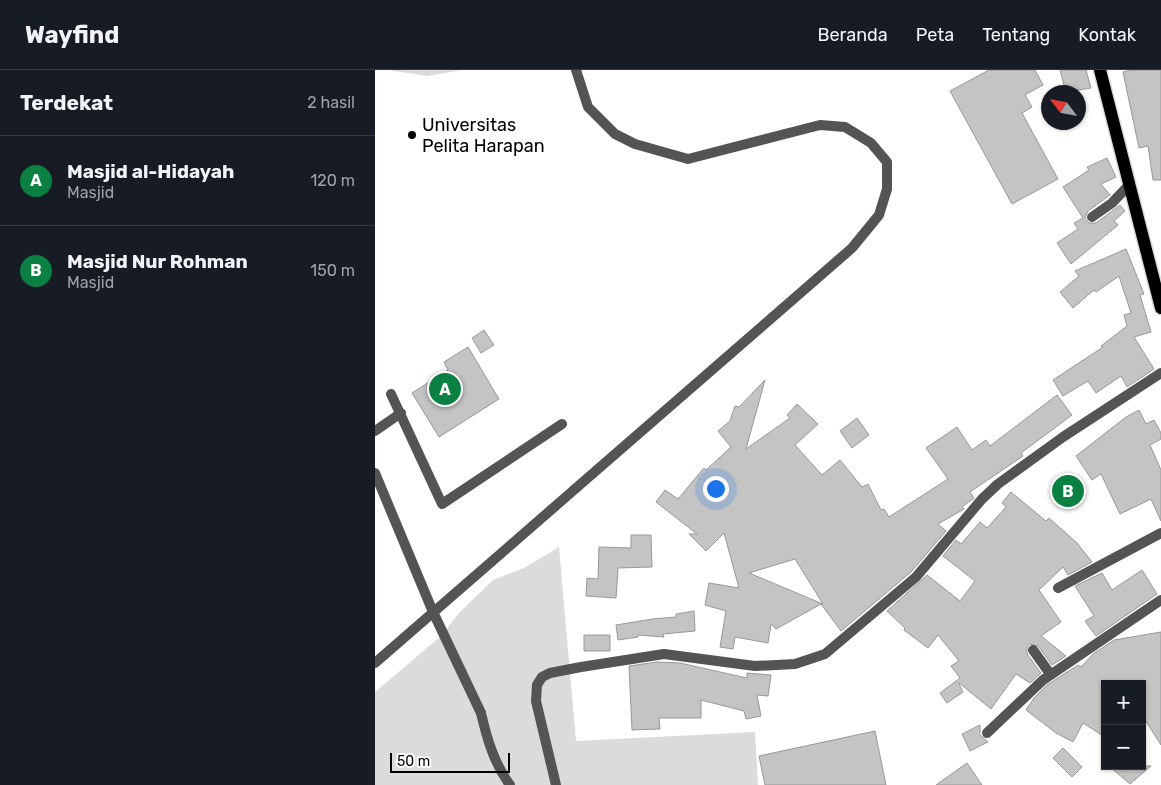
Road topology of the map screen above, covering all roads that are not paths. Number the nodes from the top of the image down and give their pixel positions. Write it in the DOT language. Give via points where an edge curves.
graph roads {
  1 [pos="576,70"];
  2 [pos="1100,70"];
  3 [pos="1129,185"];
  4 [pos="1092,217"];
  5 [pos="1159,294"];
  6 [pos="1161,308"];
  7 [pos="1161,373"];
  8 [pos="391,394"];
  9 [pos="401,413"];
  10 [pos="562,424"];
  11 [pos="375,432"];
  12 [pos="375,473"];
  13 [pos="1161,533"];
  14 [pos="1058,588"];
  15 [pos="1161,600"];
  16 [pos="433,612"];
  17 [pos="1033,650"];
  18 [pos="375,663"];
  19 [pos="1051,675"];
  20 [pos="987,733"];
  21 [pos="510,785"];
  22 [pos="556,785"];
  1 -- 16 [label="street" via="588,107 615,134 635,144 688,159 820,125 845,127 871,143 887,162 887,189 879,215 851,248"];
  2 -- 3 [label="main road"];
  3 -- 4 [label="street"];
  3 -- 5 [label="main road"];
  5 -- 6 [label="main road"];
  7 -- 22 [label="street" via="998,484 916,577 825,654 795,664 755,666 663,654 581,667 542,677 537,685 536,701"];
  8 -- 9 [label="street"];
  9 -- 10 [label="street" via="442,504"];
  9 -- 11 [label="street"];
  12 -- 16 [label="street"];
  13 -- 14 [label="street"];
  15 -- 19 [label="street"];
  16 -- 18 [label="street"];
  16 -- 21 [label="street" via="481,713 498,769"];
  17 -- 19 [label="street"];
  19 -- 20 [label="street"];
}
